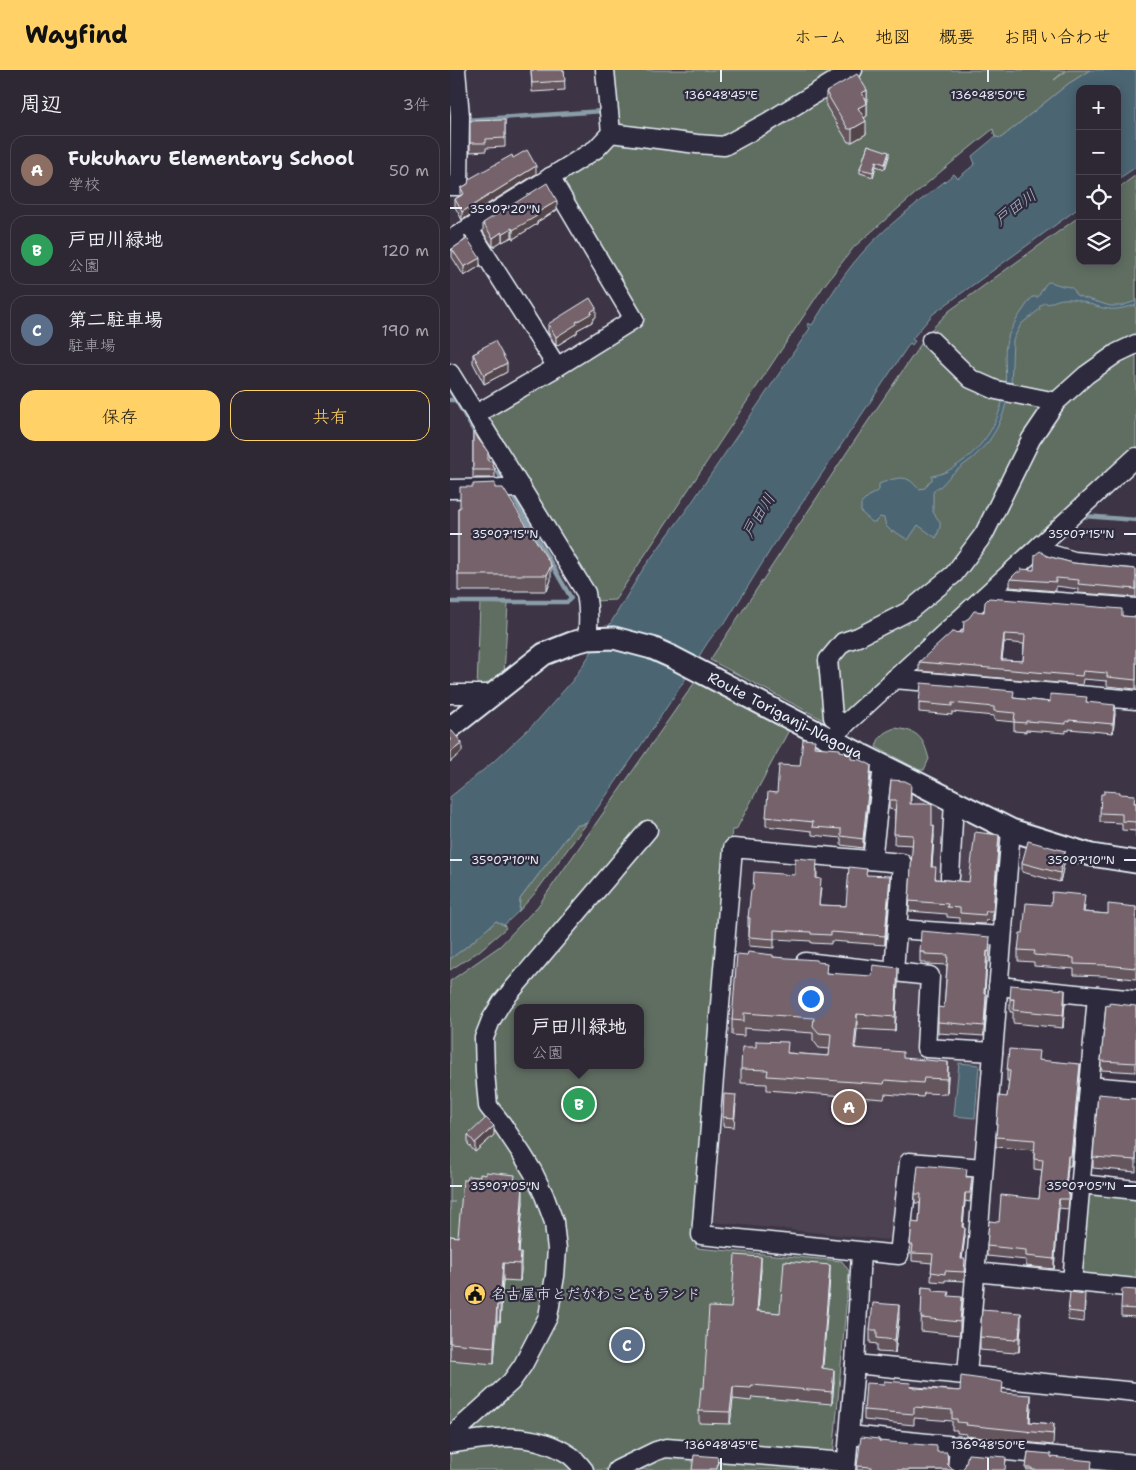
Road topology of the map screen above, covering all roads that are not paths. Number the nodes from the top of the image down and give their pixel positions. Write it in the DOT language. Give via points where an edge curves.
graph roads {
  1 [pos="456,70"];
  2 [pos="605,70"];
  3 [pos="853,70"];
  4 [pos="611,133"];
  5 [pos="550,177"];
  6 [pos="450,186"];
  7 [pos="469,229"];
  8 [pos="450,240"];
  9 [pos="931,340"];
  10 [pos="1136,344"];
  11 [pos="557,367"];
  12 [pos="450,373"];
  13 [pos="1056,402"];
  14 [pos="476,414"];
  15 [pos="1136,458"];
  16 [pos="522,488"];
  17 [pos="450,489"];
  18 [pos="1040,545"];
  19 [pos="1136,567"];
  20 [pos="985,596"];
  21 [pos="1136,608"];
  22 [pos="587,639"];
  23 [pos="894,680"];
  24 [pos="450,694"];
  25 [pos="492,694"];
  26 [pos="1136,700"];
  27 [pos="845,724"];
  28 [pos="450,728"];
  29 [pos="830,739"];
  30 [pos="883,766"];
  31 [pos="954,802"];
  32 [pos="648,830"];
  33 [pos="1011,830"];
  34 [pos="872,860"];
  35 [pos="1136,862"];
  36 [pos="950,876"];
  37 [pos="897,929"];
  38 [pos="1002,936"];
  39 [pos="724,954"];
  40 [pos="743,956"];
  41 [pos="791,960"];
  42 [pos="894,971"];
  43 [pos="998,986"];
  44 [pos="1097,996"];
  45 [pos="1136,1000"];
  46 [pos="993,1052"];
  47 [pos="1089,1086"];
  48 [pos="1136,1090"];
  49 [pos="983,1168"];
  50 [pos="1081,1184"];
  51 [pos="1136,1190"];
  52 [pos="861,1252"];
  53 [pos="975,1272"];
  54 [pos="1072,1282"];
  55 [pos="1136,1288"];
  56 [pos="855,1364"];
  57 [pos="966,1375"];
  58 [pos="1136,1392"];
  59 [pos="849,1435"];
  60 [pos="450,1437"];
  61 [pos="450,1444"];
  62 [pos="959,1446"];
  63 [pos="1136,1464"];
  64 [pos="846,1466"];
  65 [pos="584,1470"];
  66 [pos="617,1470"];
  67 [pos="957,1470"];
  1 -- 6 [label="street" via="460,116 459,186"];
  2 -- 4 [label="street"];
  3 -- 4 [label="street" via="724,146"];
  4 -- 5 [label="street" via="596,149"];
  5 -- 7 [label="street"];
  5 -- 11 [label="street" via="634,318"];
  7 -- 8 [label="street"];
  7 -- 11 [label="street"];
  9 -- 13 [label="street" via="971,379 1007,393"];
  10 -- 13 [label="street" via="1117,352"];
  11 -- 14 [label="street"];
  12 -- 14 [label="street"];
  13 -- 27 [label="street" via="1030,439 984,534 954,574 909,612 843,642 828,660 833,717"];
  14 -- 16 [label="street"];
  15 -- 18 [label="street"];
  16 -- 17 [label="street"];
  16 -- 22 [label="street" via="586,593 589,609"];
  18 -- 19 [label="street" via="1050,554 1074,561"];
  18 -- 20 [label="street"];
  20 -- 21 [label="street"];
  20 -- 23 [label="street"];
  22 -- 25 [label="main road, Route Toriganji-Nagoya" via="544,654"];
  22 -- 29 [label="main road, Route Toriganji-Nagoya" via="614,638 672,656"];
  23 -- 26 [label="street"];
  23 -- 27 [label="street"];
  24 -- 25 [label="street"];
  25 -- 28 [label="main road, Route Toriganji-Nagoya"];
  27 -- 29 [label="street"];
  29 -- 30 [label="main road, Route Toriganji-Nagoya"];
  30 -- 31 [label="main road, Route Toriganji-Nagoya"];
  30 -- 34 [label="street"];
  31 -- 33 [label="main road, Route Toriganji-Nagoya"];
  31 -- 36 [label="street"];
  32 -- 60 [label="street" via="502,1002 490,1020 484,1038 488,1106 522,1154 544,1195 554,1222 557,1248 555,1276 548,1317 523,1365 511,1382"];
  33 -- 35 [label="main road, Route Toriganji-Nagoya" via="1091,855"];
  33 -- 38 [label="street"];
  34 -- 37 [label="street" via="902,863"];
  34 -- 39 [label="street" via="733,848"];
  37 -- 38 [label="street"];
  37 -- 42 [label="street"];
  38 -- 43 [label="street"];
  39 -- 40 [label="street"];
  39 -- 52 [label="street" via="701,1235"];
  41 -- 42 [label="street"];
  42 -- 46 [label="street" via="930,976 926,1048"];
  43 -- 44 [label="street"];
  43 -- 46 [label="street"];
  44 -- 45 [label="street"];
  44 -- 47 [label="street"];
  46 -- 49 [label="street"];
  47 -- 48 [label="street"];
  47 -- 50 [label="street"];
  49 -- 52 [label="street" via="909,1162 899,1255"];
  49 -- 53 [label="street"];
  50 -- 51 [label="street"];
  50 -- 54 [label="street"];
  52 -- 56 [label="street"];
  53 -- 54 [label="street"];
  53 -- 57 [label="street"];
  54 -- 55 [label="street"];
  56 -- 57 [label="street"];
  56 -- 59 [label="street"];
  57 -- 58 [label="street"];
  59 -- 62 [label="street"];
  59 -- 64 [label="street"];
  61 -- 65 [label="street" via="494,1438 536,1440 572,1457"];
  62 -- 63 [label="street"];
  62 -- 67 [label="street"];
  64 -- 66 [label="street" via="666,1448"];
}
